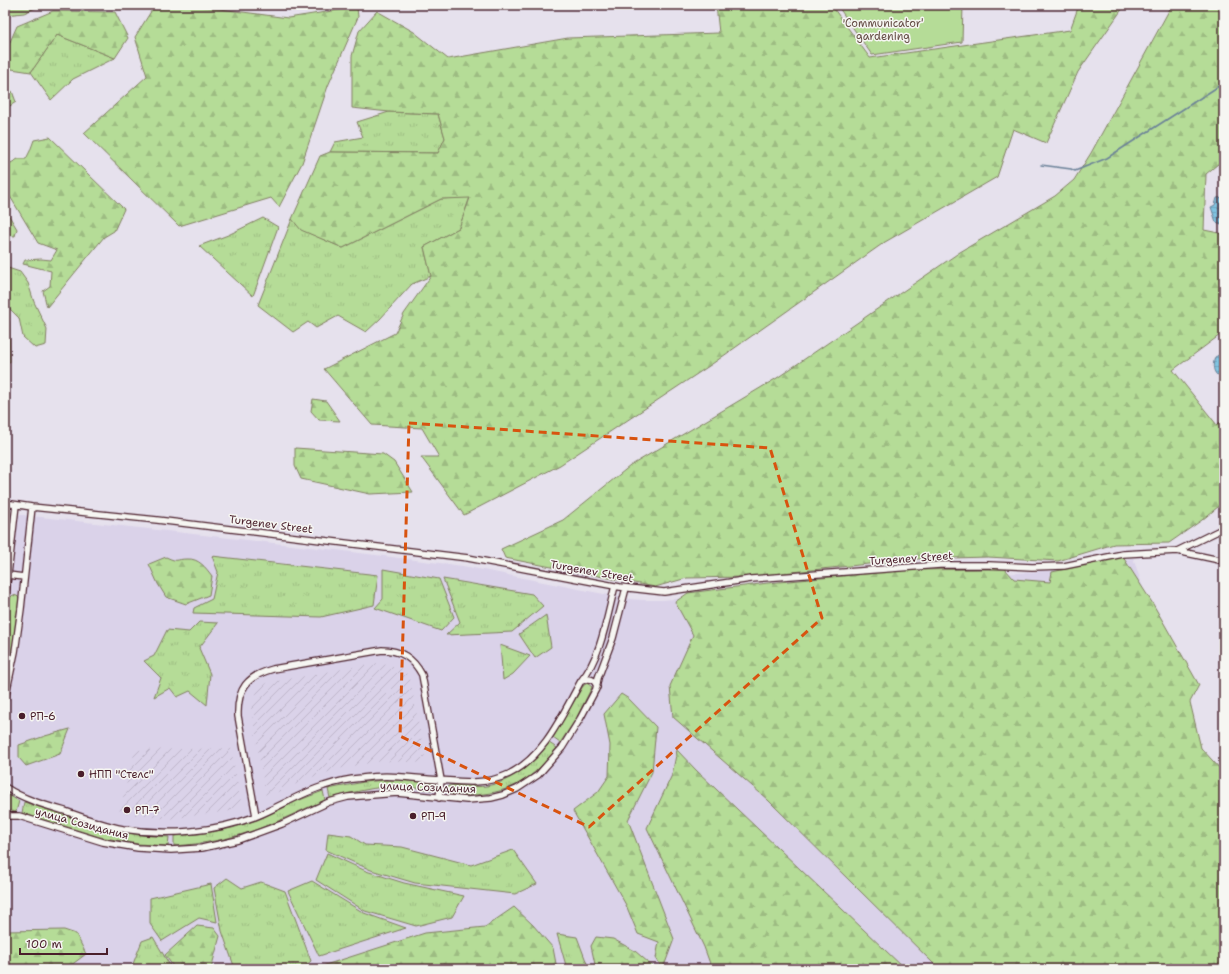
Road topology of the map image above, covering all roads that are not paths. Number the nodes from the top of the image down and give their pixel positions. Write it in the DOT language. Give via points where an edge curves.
graph roads {
  1 [pos="5,503"];
  2 [pos="16,505"];
  3 [pos="32,507"];
  4 [pos="1224,528"];
  5 [pos="1177,551"];
  6 [pos="1224,561"];
  7 [pos="8,575"];
  8 [pos="24,577"];
  9 [pos="615,586"];
  10 [pos="626,588"];
  11 [pos="5,600"];
  12 [pos="581,681"];
  13 [pos="597,687"];
  14 [pos="5,699"];
  15 [pos="441,780"];
  16 [pos="5,787"];
  17 [pos="439,798"];
  18 [pos="5,816"];
  19 [pos="256,816"];
  1 -- 2 [label="street, Turgenev Street"];
  2 -- 3 [label="street, Turgenev Street"];
  2 -- 7 [label="street"];
  3 -- 8 [label="street"];
  3 -- 9 [label="street, Turgenev Street" via="468,558"];
  4 -- 5 [label="street"];
  5 -- 6 [label="street"];
  5 -- 10 [label="street, Turgenev Street" via="1123,554 1064,566 940,565 751,579 664,592"];
  7 -- 8 [label="street"];
  7 -- 11 [label="street"];
  8 -- 14 [label="street" via="15,652"];
  9 -- 10 [label="street, Turgenev Street"];
  9 -- 12 [label="street, улица Созидания" via="594,660 588,674"];
  10 -- 13 [label="street, улица Созидания"];
  12 -- 13 [label="street" via="591,679"];
  12 -- 15 [label="street, улица Созидания" via="548,738 526,763 508,774 486,782"];
  13 -- 17 [label="street, улица Созидания" via="562,748 528,783 491,798"];
  15 -- 17 [label="street"];
  15 -- 19 [label="street, улица Созидания" via="364,777 343,781 324,786"];
  15 -- 19 [label="street" via="424,682 419,668 410,658 398,652 382,650 272,669 251,678 243,688 238,704"];
  16 -- 19 [label="street, улица Созидания" via="42,804 104,824 140,831 200,831"];
  17 -- 18 [label="street, улица Созидания" via="397,793 348,797 329,802 282,824 238,840 202,848 171,850 103,842 19,816"];
}
